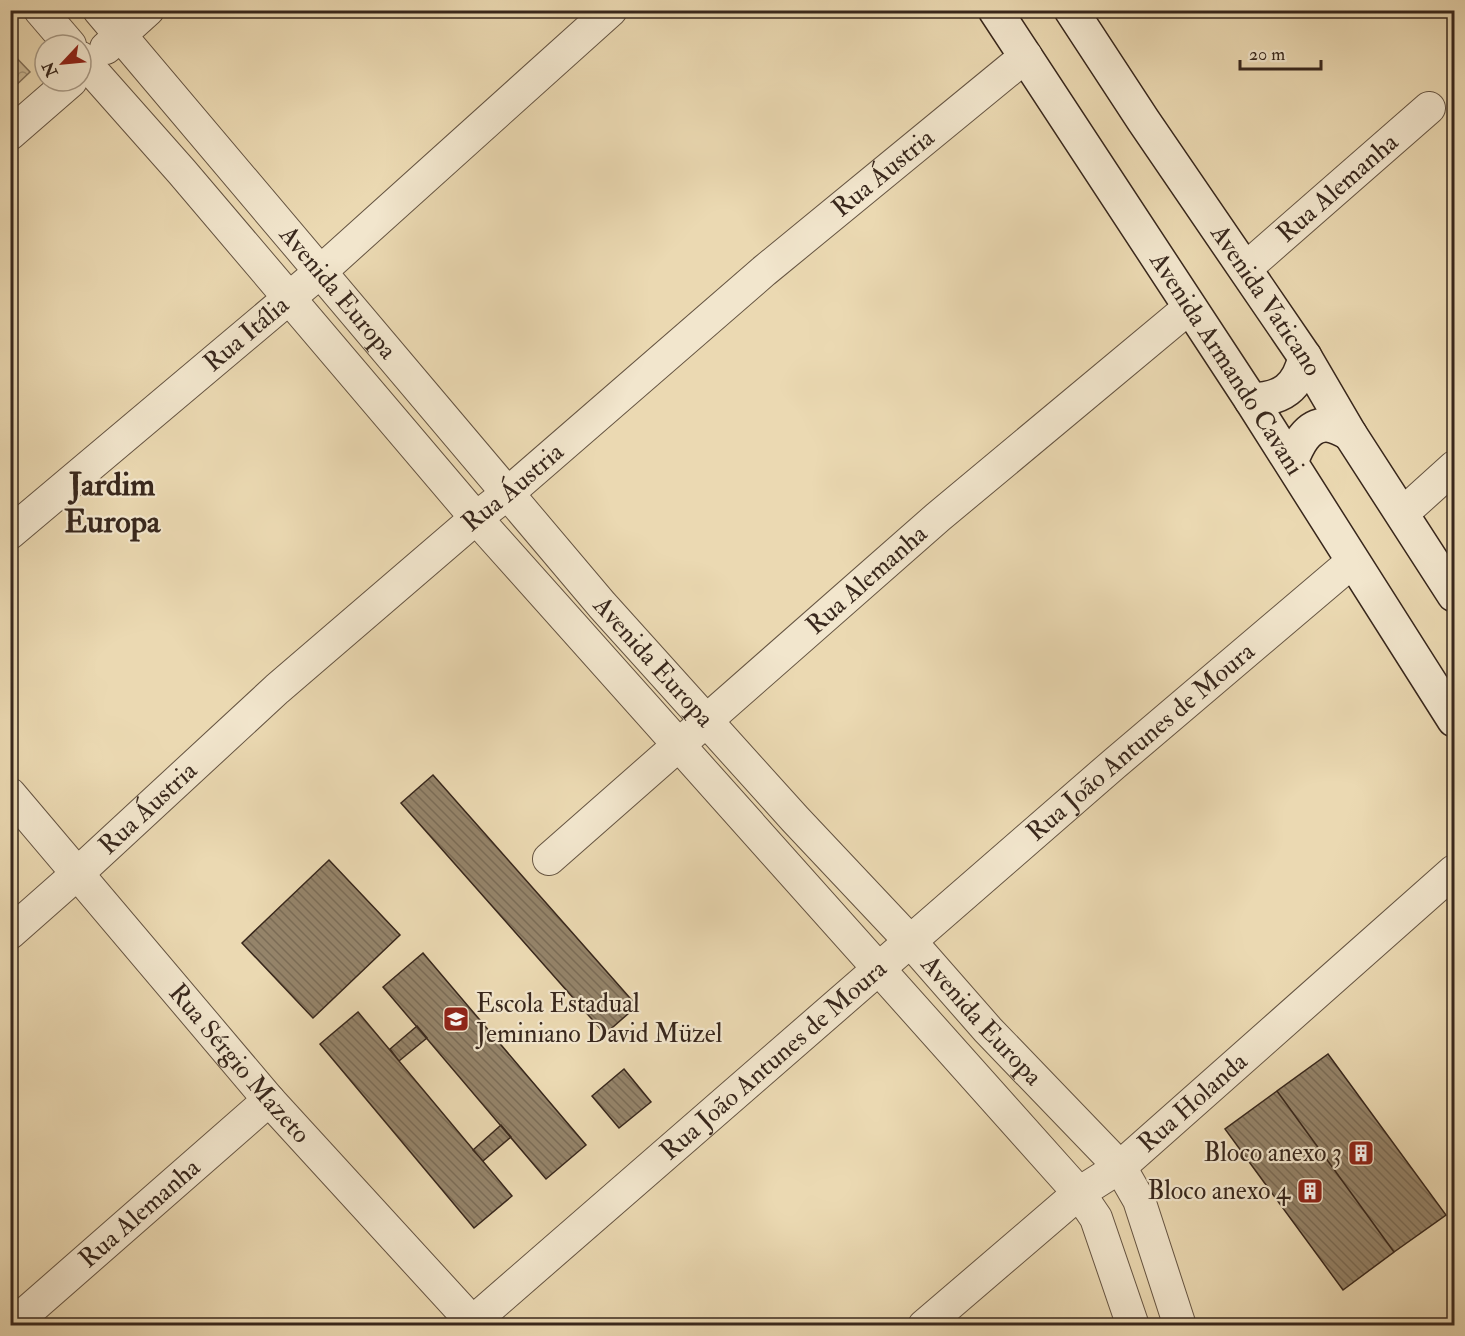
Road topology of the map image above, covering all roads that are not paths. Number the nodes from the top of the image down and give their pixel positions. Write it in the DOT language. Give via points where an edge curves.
graph roads {
  1 [pos="40,10"];
  2 [pos="99,10"];
  3 [pos="148,10"];
  4 [pos="611,10"];
  5 [pos="995,10"];
  6 [pos="1071,10"];
  7 [pos="56,33"];
  8 [pos="120,35"];
  9 [pos="93,54"];
  10 [pos="1026,56"];
  11 [pos="93,80"];
  12 [pos="50,93"];
  13 [pos="1430,108"];
  14 [pos="10,134"];
  15 [pos="1245,269"];
  16 [pos="320,272"];
  17 [pos="288,298"];
  18 [pos="1190,307"];
  19 [pos="1305,357"];
  20 [pos="1251,400"];
  21 [pos="1350,434"];
  22 [pos="1291,462"];
  23 [pos="1455,467"];
  24 [pos="507,494"];
  25 [pos="1402,514"];
  26 [pos="476,518"];
  27 [pos="10,533"];
  28 [pos="1353,561"];
  29 [pos="1455,595"];
  30 [pos="1455,720"];
  31 [pos="706,721"];
  32 [pos="680,745"];
  33 [pos="10,794"];
  34 [pos="549,859"];
  35 [pos="1455,871"];
  36 [pos="78,873"];
  37 [pos="10,933"];
  38 [pos="910,942"];
  39 [pos="878,970"];
  40 [pos="269,1100"];
  41 [pos="1120,1167"];
  42 [pos="1079,1193"];
  43 [pos="472,1324"];
  44 [pos="10,1326"];
  45 [pos="924,1326"];
  46 [pos="1132,1326"];
  47 [pos="1180,1326"];
  1 -- 7 [label="street, Avenida Europa"];
  2 -- 8 [label="street, Avenida Europa"];
  3 -- 8 [label="street"];
  4 -- 16 [label="street, Rua Itália"];
  5 -- 10 [label="main road, Avenida Armando Cavani"];
  6 -- 15 [label="main road, Avenida Vaticano"];
  8 -- 9 [label="street"];
  8 -- 16 [label="street, Avenida Europa"];
  10 -- 18 [label="main road, Avenida Armando Cavani"];
  10 -- 24 [label="street, Rua Áustria" via="764,271"];
  11 -- 17 [label="street, Avenida Europa" via="182,172"];
  12 -- 14 [label="street"];
  13 -- 15 [label="street, Rua Alemanha"];
  15 -- 19 [label="main road, Avenida Vaticano"];
  16 -- 17 [label="street, Rua Itália"];
  16 -- 24 [label="street, Avenida Europa"];
  17 -- 26 [label="street, Avenida Europa"];
  17 -- 27 [label="street, Rua Itália"];
  18 -- 20 [label="main road, Avenida Armando Cavani"];
  18 -- 31 [label="street, Rua Alemanha" via="938,517"];
  19 -- 20 [label="main road" via="1299,376 1286,391 1264,400"];
  19 -- 21 [label="main road, Avenida Vaticano"];
  20 -- 22 [label="main road, Avenida Armando Cavani"];
  21 -- 22 [label="main road" via="1326,425 1318,427 1303,437"];
  21 -- 25 [label="main road, Avenida Vaticano"];
  22 -- 28 [label="main road, Avenida Armando Cavani"];
  23 -- 25 [label="street"];
  24 -- 26 [label="street, Rua Áustria"];
  24 -- 31 [label="street, Avenida Europa"];
  25 -- 29 [label="main road, Avenida Vaticano"];
  26 -- 32 [label="street, Avenida Europa"];
  26 -- 36 [label="street, Rua Áustria" via="277,689"];
  28 -- 30 [label="main road, Avenida Armando Cavani"];
  28 -- 38 [label="street, Rua João Antunes de Moura"];
  31 -- 32 [label="street, Rua Alemanha"];
  31 -- 38 [label="street, Avenida Europa"];
  32 -- 34 [label="street, Rua Alemanha"];
  32 -- 39 [label="street, Avenida Europa"];
  33 -- 36 [label="street, Rua Sérgio Mazeto"];
  35 -- 41 [label="street, Rua Holanda"];
  36 -- 37 [label="street, Rua Áustria"];
  36 -- 40 [label="street, Rua Sérgio Mazeto"];
  38 -- 39 [label="street, Rua João Antunes de Moura"];
  38 -- 41 [label="street, Avenida Europa" via="988,1030"];
  39 -- 42 [label="street, Avenida Europa"];
  39 -- 43 [label="street, Rua João Antunes de Moura"];
  40 -- 43 [label="street, Rua Sérgio Mazeto"];
  40 -- 44 [label="street, Rua Alemanha"];
  41 -- 42 [label="street, Rua Holanda"];
  41 -- 47 [label="street, Avenida Europa" via="1139,1200"];
  42 -- 45 [label="street, Rua Holanda"];
  42 -- 46 [label="street, Avenida Europa" via="1096,1218"];
}
